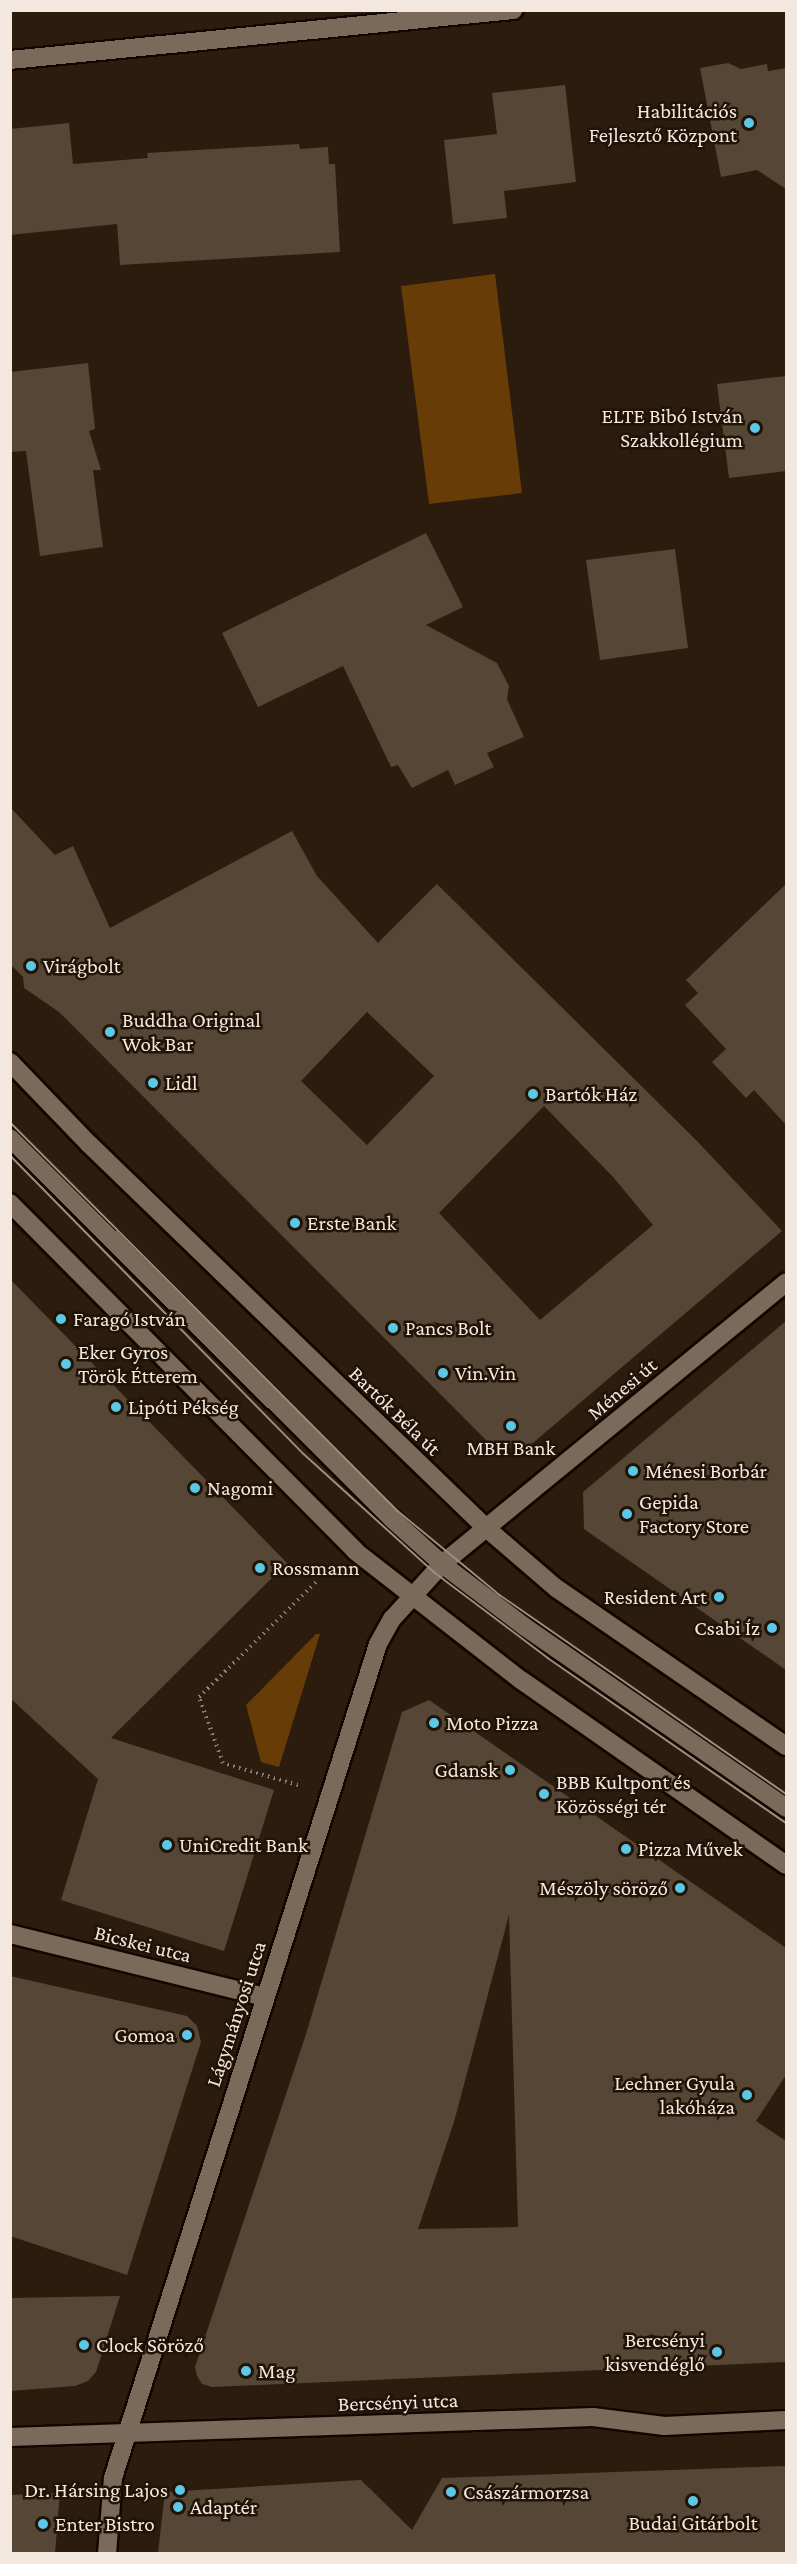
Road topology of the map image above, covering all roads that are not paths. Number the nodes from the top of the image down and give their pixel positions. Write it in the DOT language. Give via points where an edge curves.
graph roads {
  1 [pos="514,10"];
  2 [pos="10,60"];
  3 [pos="10,1062"];
  4 [pos="10,1138"];
  5 [pos="10,1203"];
  6 [pos="786,1282"];
  7 [pos="485,1527"];
  8 [pos="442,1564"];
  9 [pos="411,1597"];
  10 [pos="786,1746"];
  11 [pos="786,1808"];
  12 [pos="786,1865"];
  13 [pos="10,1934"];
  14 [pos="265,1997"];
  15 [pos="786,2420"];
  16 [pos="127,2433"];
  17 [pos="10,2436"];
  18 [pos="107,2553"];
  1 -- 2 [label="street"];
  3 -- 7 [label="street, Bartók Béla út" via="89,1144"];
  4 -- 8 [label="street"];
  5 -- 9 [label="street" via="355,1551"];
  6 -- 7 [label="street, Ménesi út"];
  7 -- 8 [label="street, Lágymányosi utca"];
  7 -- 10 [label="street, Bartók Béla út" via="556,1588"];
  8 -- 9 [label="street, Lágymányosi utca"];
  8 -- 11 [label="street" via="525,1627"];
  9 -- 12 [label="street" via="521,1680"];
  9 -- 14 [label="street, Lágymányosi utca" via="378,1644"];
  13 -- 14 [label="street, Bicskei utca"];
  14 -- 16 [label="street, Lágymányosi utca"];
  15 -- 16 [label="street, Bercsényi utca" via="664,2426 593,2417"];
  16 -- 17 [label="street, Bercsényi utca"];
  16 -- 18 [label="street, Lágymányosi utca" via="113,2478"];
}
